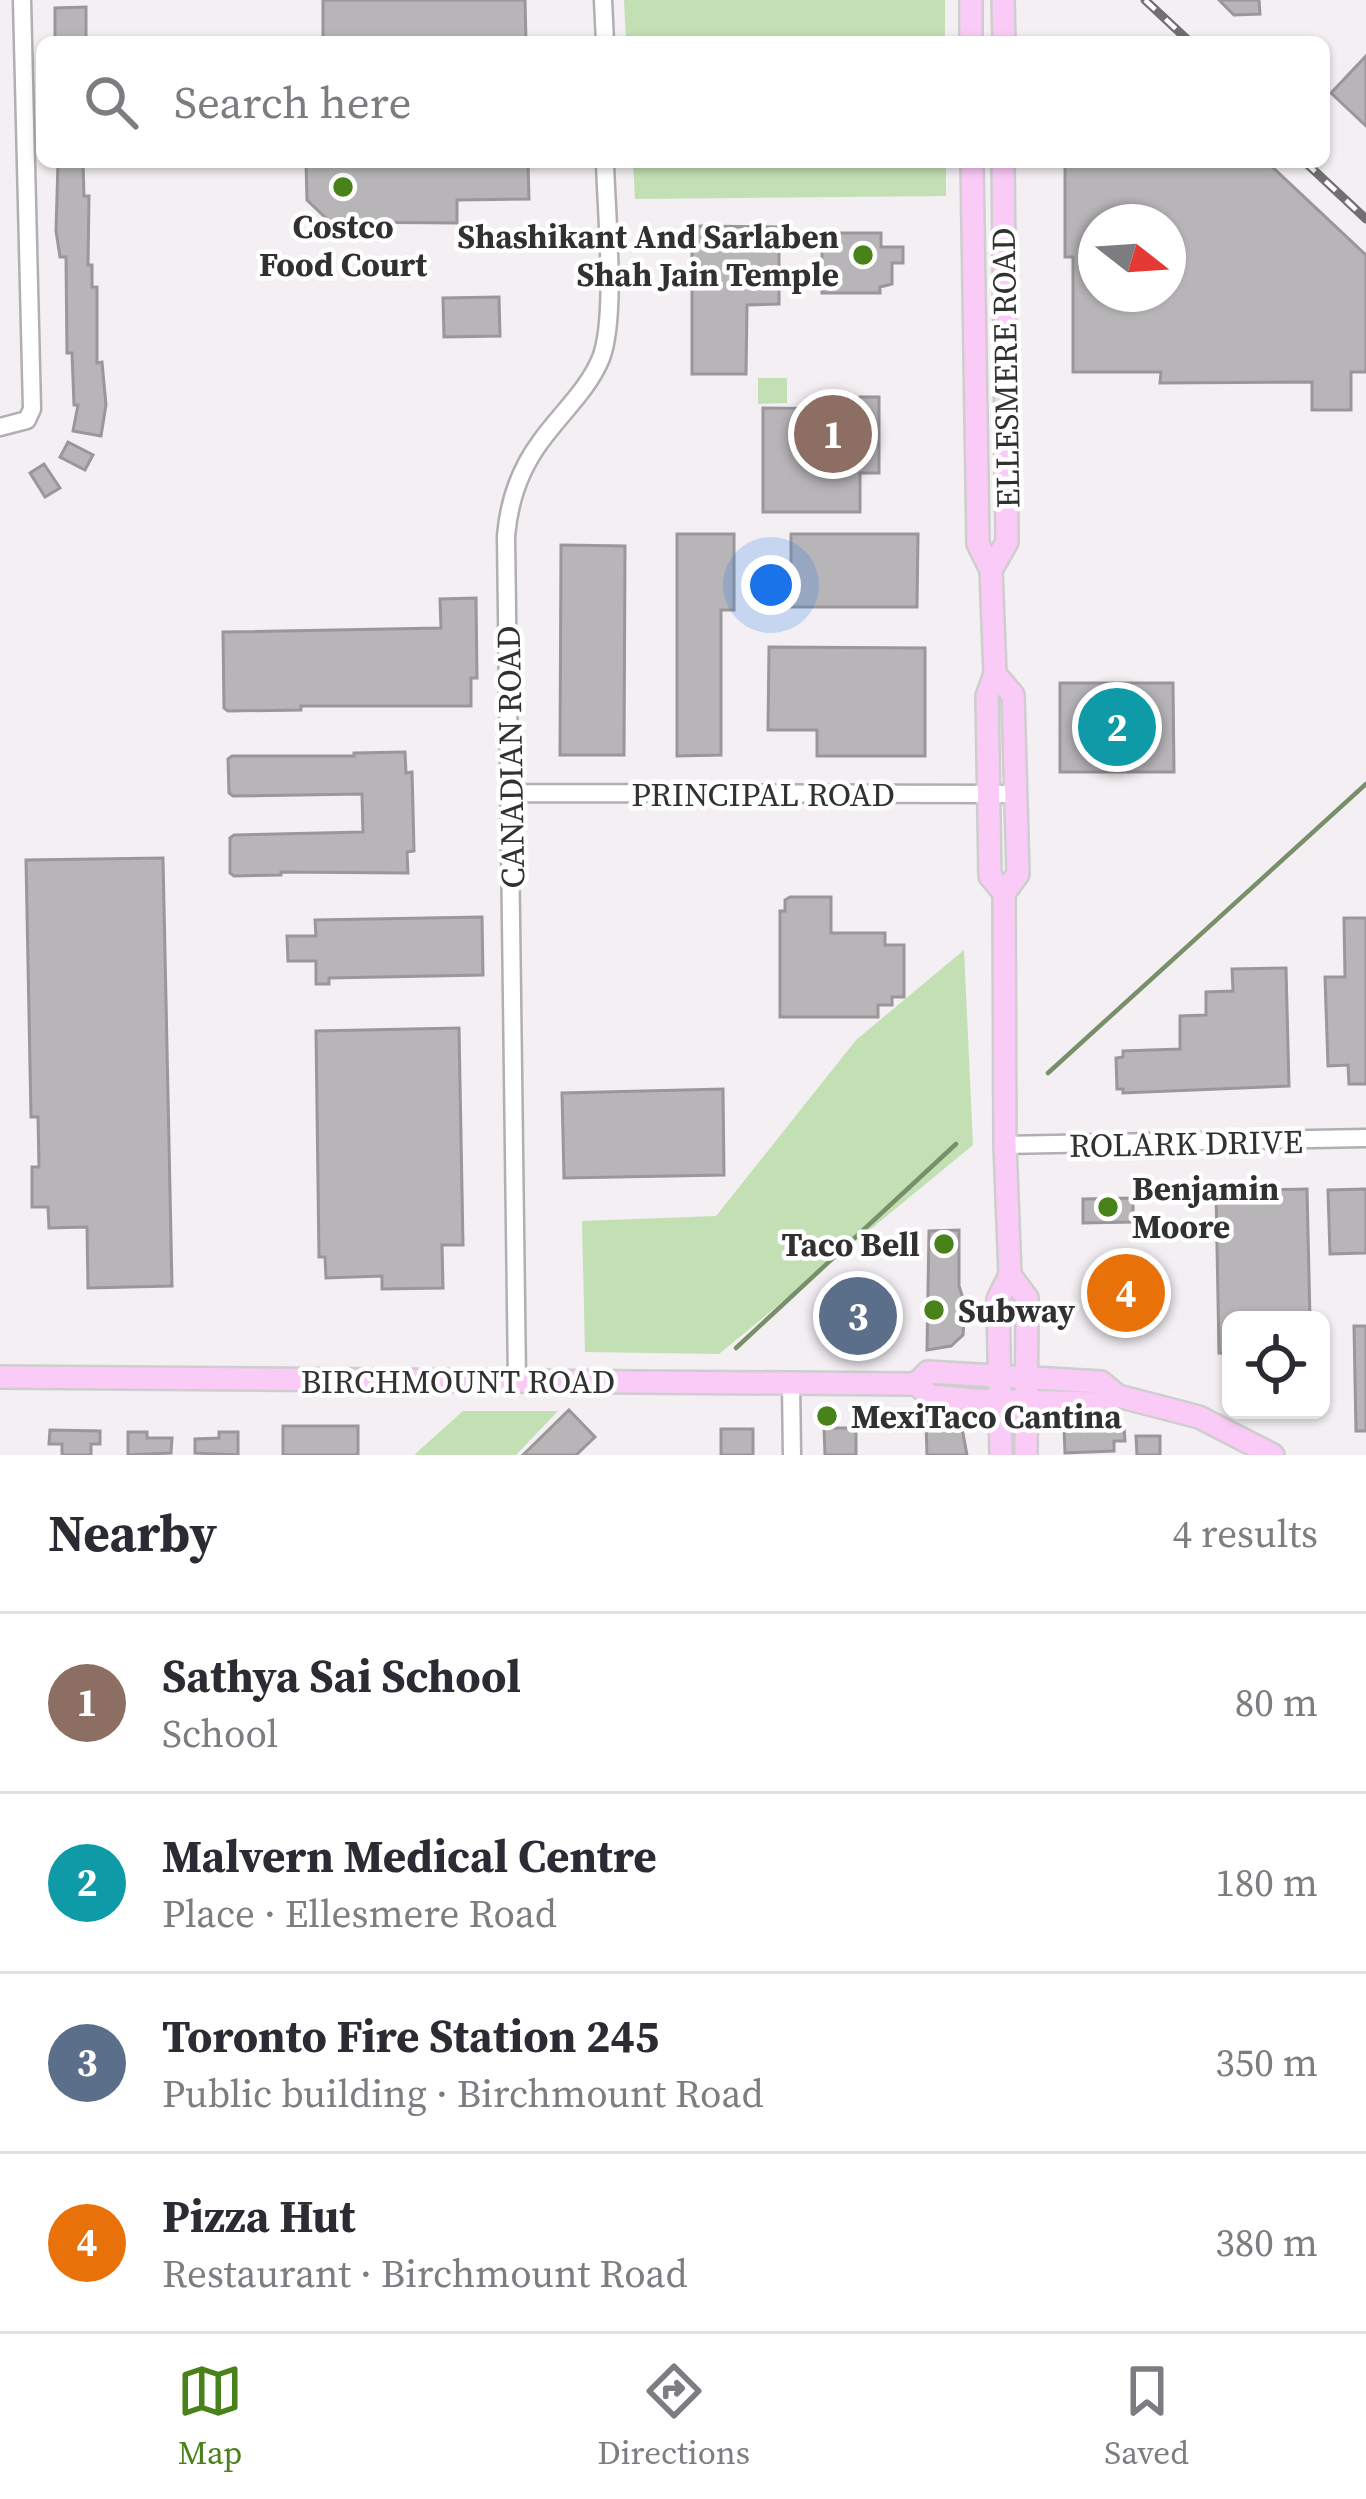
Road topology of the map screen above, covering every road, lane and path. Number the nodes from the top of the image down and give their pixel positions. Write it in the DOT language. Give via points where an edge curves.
graph roads {
  1 [pos="22,0"];
  2 [pos="603,0"];
  3 [pos="971,0"];
  4 [pos="1004,0"];
  5 [pos="605,36"];
  6 [pos="971,36"];
  7 [pos="1004,36"];
  8 [pos="605,168"];
  9 [pos="972,168"];
  10 [pos="1003,168"];
  11 [pos="975,297"];
  12 [pos="1002,297"];
  13 [pos="0,427"];
  14 [pos="991,570"];
  15 [pos="995,674"];
  16 [pos="510,793"];
  17 [pos="1016,794"];
  18 [pos="989,795"];
  19 [pos="1004,893"];
  20 [pos="1366,1138"];
  21 [pos="1005,1145"];
  22 [pos="1010,1275"];
  23 [pos="999,1374"];
  24 [pos="0,1377"];
  25 [pos="517,1381"];
  26 [pos="791,1384"];
  27 [pos="916,1384"];
  28 [pos="1026,1388"];
  29 [pos="999,1399"];
  30 [pos="792,1455"];
  31 [pos="1001,1455"];
  32 [pos="1026,1455"];
  33 [pos="1274,1455"];
  1 -- 13 [label="street" via="32,409 27,420"];
  2 -- 5 [label="street"];
  3 -- 6 [label="main road"];
  4 -- 7 [label="main road"];
  8 -- 16 [label="street, CANADIAN ROAD" via="603,354 528,460 507,522"];
  9 -- 11 [label="main road, ELLESMERE ROAD"];
  10 -- 12 [label="main road, ELLESMERE ROAD"];
  11 -- 12 [label="main road"];
  11 -- 14 [label="main road, ELLESMERE ROAD" via="978,544"];
  12 -- 14 [label="main road, ELLESMERE ROAD" via="1007,542"];
  14 -- 15 [label="main road, ELLESMERE ROAD"];
  15 -- 17 [label="main road, ELLESMERE ROAD" via="1012,695"];
  15 -- 18 [label="main road, ELLESMERE ROAD" via="987,696"];
  16 -- 18 [label="street, PRINCIPAL ROAD"];
  16 -- 25 [label="street, CANADIAN ROAD"];
  17 -- 18 [label="street, PRINCIPAL ROAD"];
  17 -- 19 [label="main road, ELLESMERE ROAD" via="1018,874"];
  18 -- 19 [label="main road, ELLESMERE ROAD" via="990,876"];
  19 -- 21 [label="main road, ELLESMERE ROAD"];
  20 -- 21 [label="street, ROLARK DRIVE"];
  21 -- 22 [label="main road, ELLESMERE ROAD"];
  22 -- 23 [label="main road, ELLESMERE ROAD" via="998,1299"];
  22 -- 28 [label="main road, ELLESMERE ROAD" via="1027,1298"];
  23 -- 27 [label="main road, BIRCHMOUNT ROAD" via="928,1372"];
  23 -- 28 [label="main road, BIRCHMOUNT ROAD"];
  23 -- 29 [label="main road, ELLESMERE ROAD"];
  24 -- 25 [label="main road, BIRCHMOUNT ROAD"];
  25 -- 26 [label="main road, BIRCHMOUNT ROAD"];
  26 -- 27 [label="main road, BIRCHMOUNT ROAD"];
  26 -- 30 [label="street"];
  27 -- 29 [label="main road, BIRCHMOUNT ROAD" via="930,1396"];
  28 -- 29 [label="main road, BIRCHMOUNT ROAD"];
  28 -- 32 [label="main road, ELLESMERE ROAD"];
  28 -- 33 [label="main road, BIRCHMOUNT ROAD" via="1101,1382 1118,1396 1198,1417"];
  29 -- 31 [label="main road, ELLESMERE ROAD"];
}
